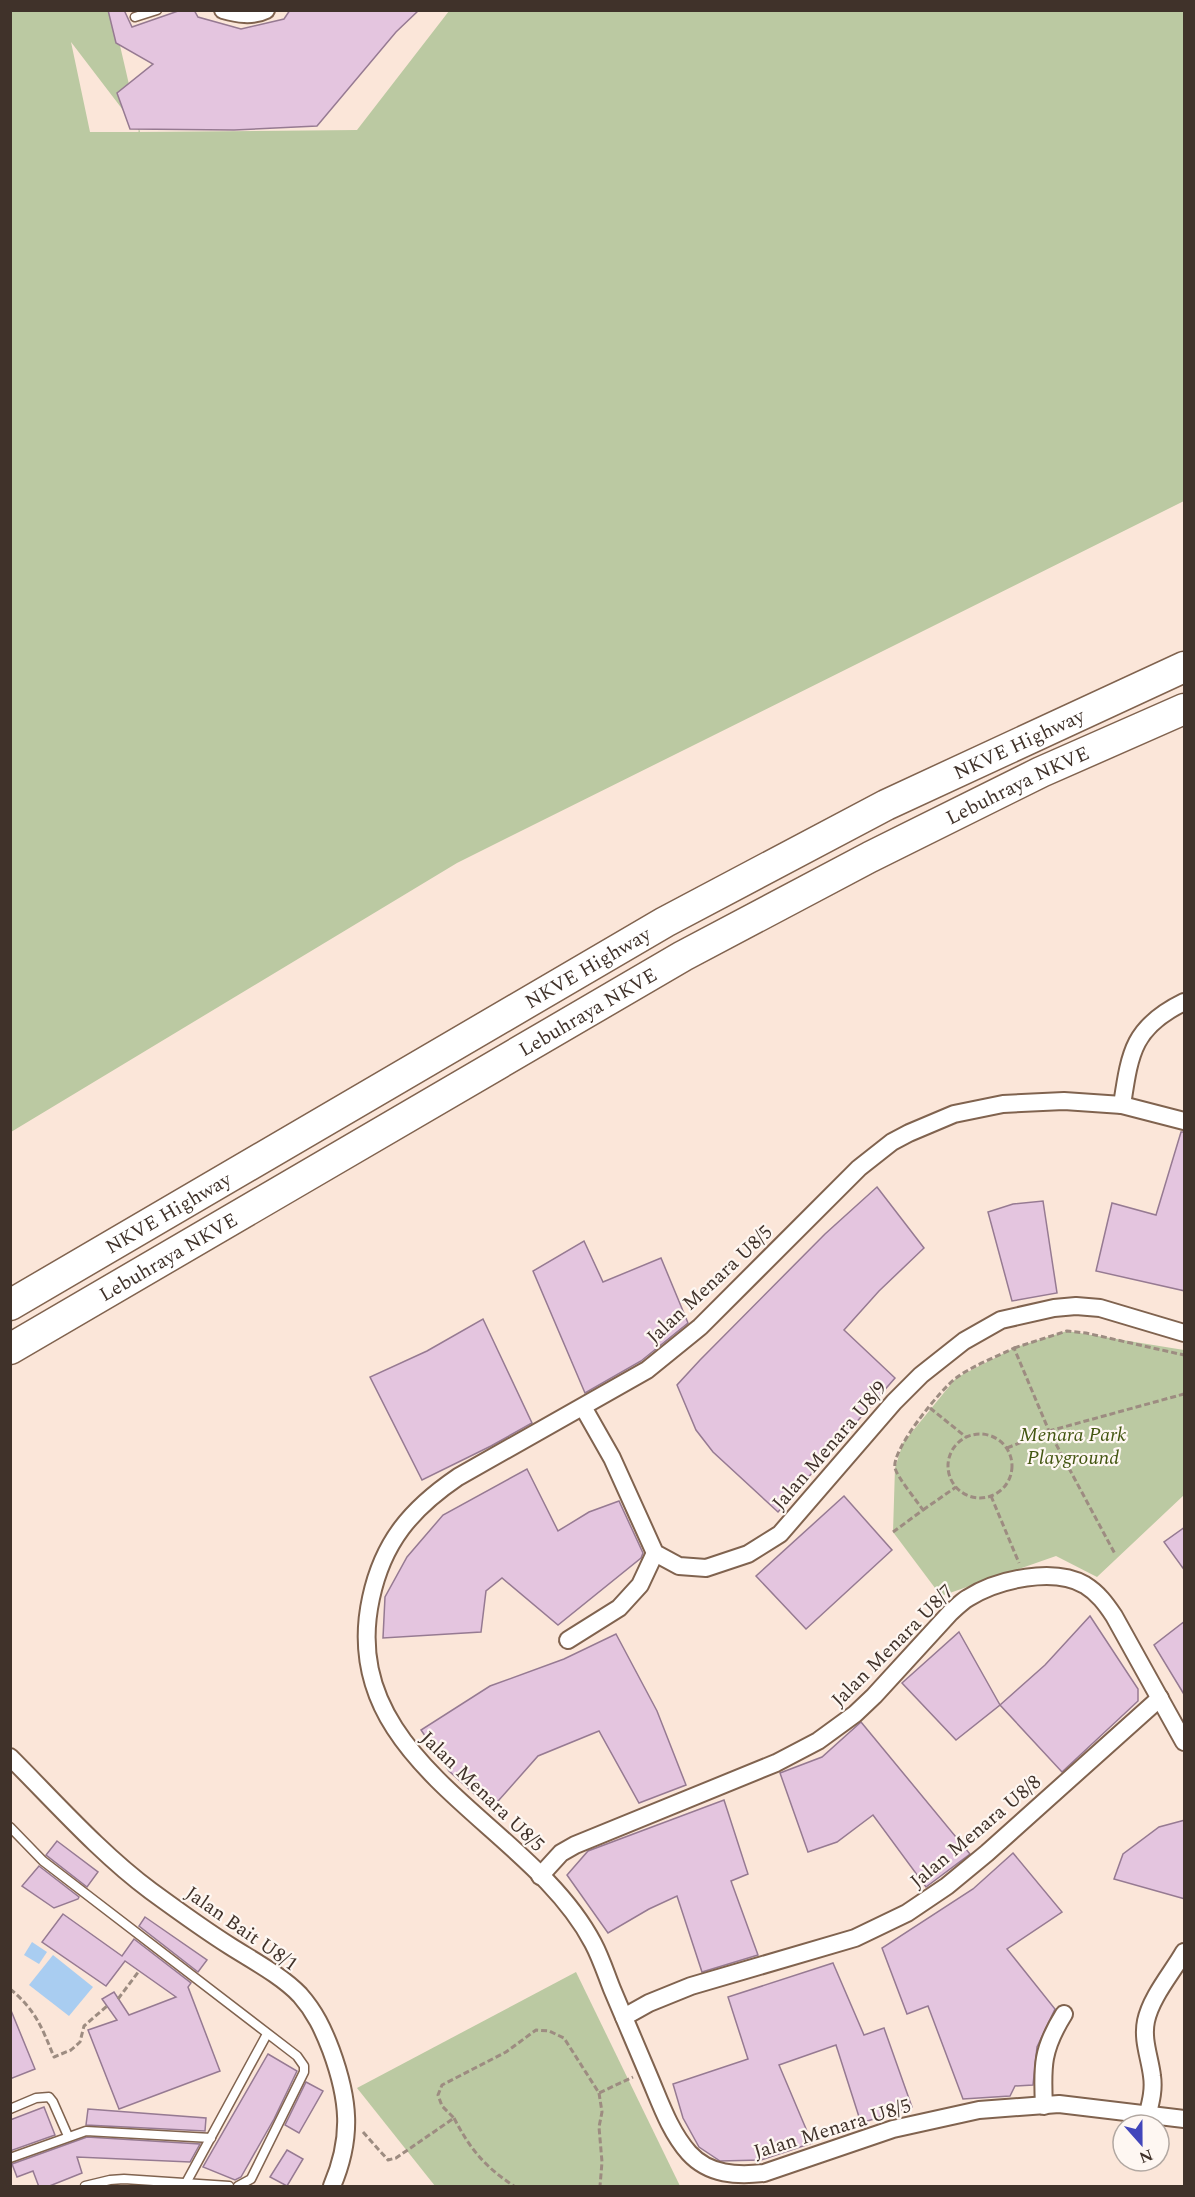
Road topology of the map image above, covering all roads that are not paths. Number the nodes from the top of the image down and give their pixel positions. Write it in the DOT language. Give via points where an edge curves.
graph roads {
  1 [pos="157,10"];
  2 [pos="223,10"];
  3 [pos="266,10"];
  4 [pos="135,17"];
  5 [pos="1185,668"];
  6 [pos="1185,709"];
  7 [pos="1185,1002"];
  8 [pos="1122,1105"];
  9 [pos="1185,1121"];
  10 [pos="10,1305"];
  11 [pos="1185,1332"];
  12 [pos="10,1349"];
  13 [pos="583,1407"];
  14 [pos="655,1553"];
  15 [pos="568,1640"];
  16 [pos="1160,1698"];
  17 [pos="1185,1742"];
  18 [pos="10,1757"];
  19 [pos="10,1827"];
  20 [pos="540,1876"];
  21 [pos="1185,1952"];
  22 [pos="1064,2014"];
  23 [pos="624,2017"];
  24 [pos="267,2034"];
  25 [pos="1044,2106"];
  26 [pos="10,2109"];
  27 [pos="1148,2113"];
  28 [pos="68,2136"];
  29 [pos="211,2138"];
  30 [pos="10,2158"];
  31 [pos="186,2183"];
  32 [pos="85,2187"];
  33 [pos="228,2187"];
  34 [pos="238,2187"];
  35 [pos="332,2187"];
  1 -- 4 [label="lane"];
  2 -- 3 [label="street" via="241,15"];
  5 -- 10 [label="highway, NKVE Highway" via="886,804 665,922"];
  6 -- 12 [label="highway, Lebuhraya NKVE" via="1031,777 683,956"];
  7 -- 8 [label="street" via="1152,1021 1142,1033 1127,1071"];
  8 -- 9 [label="street, Jalan Menara U8/5"];
  8 -- 13 [label="street, Jalan Menara U8/5" via="1064,1101 1003,1104 954,1114 900,1138 860,1168 700,1327 647,1370"];
  11 -- 14 [label="street, Jalan Menara U8/9" via="1100,1308 1076,1306 1001,1320 964,1341 894,1401 780,1534 748,1554 705,1568 679,1566"];
  13 -- 14 [label="street" via="612,1458"];
  13 -- 20 [label="street, Jalan Menara U8/5" via="458,1477 410,1516 395,1535 380,1566 366,1630 372,1683 381,1707 405,1746"];
  14 -- 15 [label="street" via="640,1585 619,1608"];
  16 -- 17 [label="street, Jalan Menara U8/7"];
  16 -- 20 [label="street, Jalan Menara U8/7" via="1114,1616 1085,1585 1046,1576 984,1589 950,1613 855,1714 818,1741 776,1763 575,1845 561,1853"];
  16 -- 23 [label="street, Jalan Menara U8/8" via="987,1853 907,1913 855,1938 691,1986"];
  18 -- 35 [label="street, Jalan Bait U8/1" via="112,1858 150,1890 298,1994 315,2014 340,2075 347,2112 343,2151"];
  19 -- 24 [label="lane" via="43,1861"];
  20 -- 23 [label="street, Jalan Menara U8/5" via="564,1900 593,1943"];
  21 -- 27 [label="street" via="1152,2004 1146,2021 1152,2077"];
  22 -- 25 [label="street" via="1050,2036 1044,2060"];
  23 -- 25 [label="street, Jalan Menara U8/5" via="666,2115 689,2153 723,2173 742,2175 785,2168 929,2120 979,2110"];
  24 -- 29 [label="lane"];
  24 -- 34 [label="lane" via="297,2056 304,2072 250,2179"];
  25 -- 27 [label="street, Jalan Menara U8/5" via="1059,2104"];
  26 -- 28 [label="lane" via="49,2097"];
  28 -- 29 [label="lane" via="86,2131"];
  28 -- 30 [label="lane"];
  29 -- 31 [label="lane"];
  31 -- 32 [label="lane" via="124,2179"];
  31 -- 33 [label="lane"];
}
